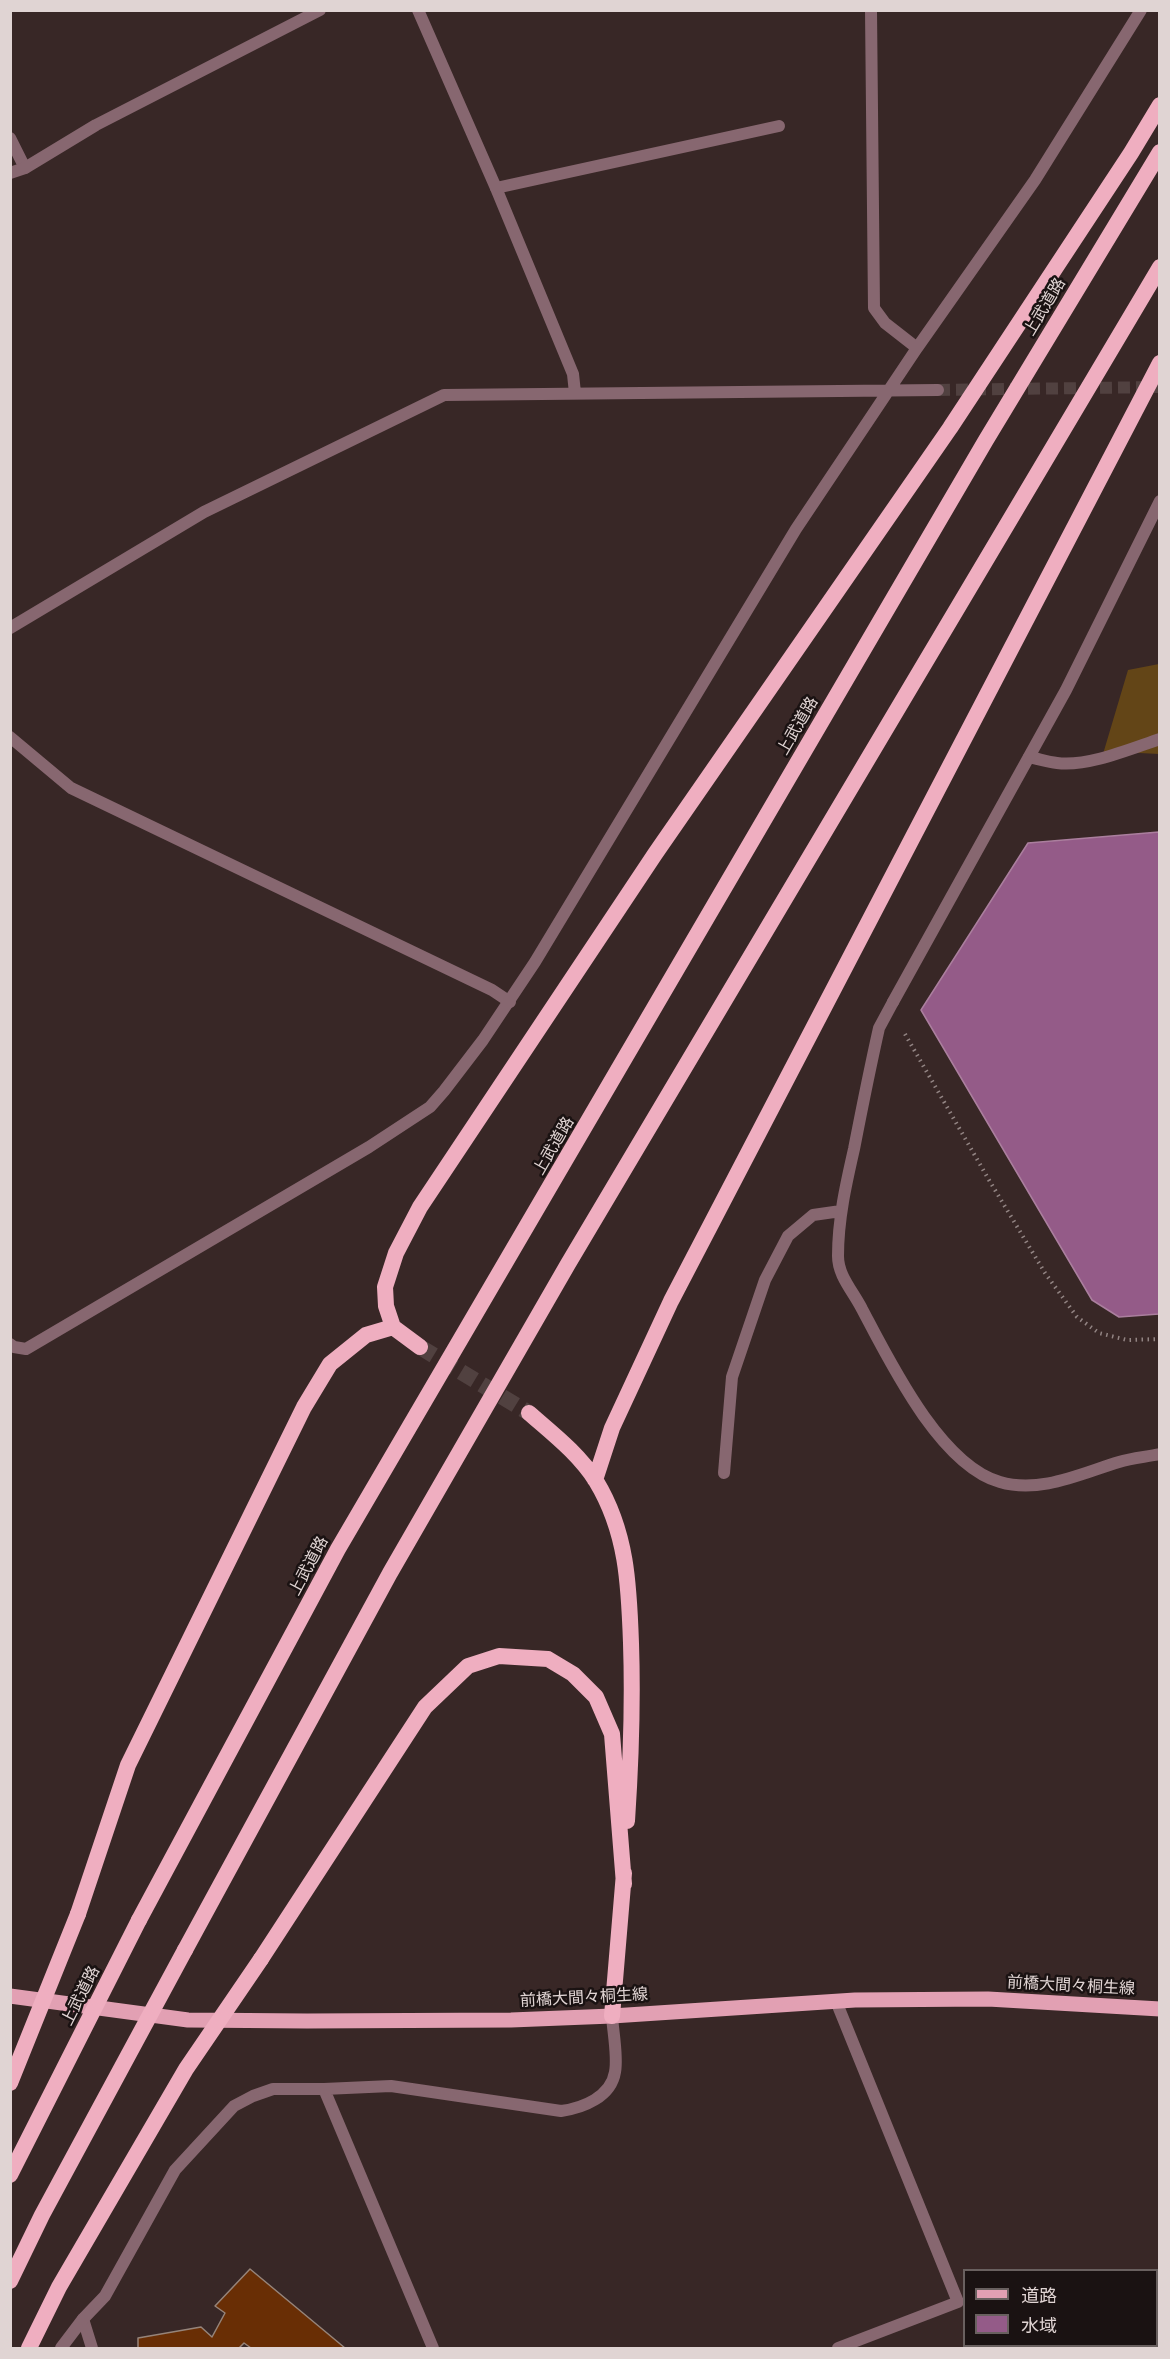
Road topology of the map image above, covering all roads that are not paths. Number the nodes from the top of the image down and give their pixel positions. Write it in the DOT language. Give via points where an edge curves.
graph roads {
  1 [pos="320,10"];
  2 [pos="418,10"];
  3 [pos="871,10"];
  4 [pos="1142,10"];
  5 [pos="1160,105"];
  6 [pos="779,126"];
  7 [pos="10,138"];
  8 [pos="1160,152"];
  9 [pos="25,168"];
  10 [pos="10,173"];
  11 [pos="496,188"];
  12 [pos="1160,267"];
  13 [pos="917,348"];
  14 [pos="1160,363"];
  15 [pos="938,390"];
  16 [pos="889,391"];
  17 [pos="575,393"];
  18 [pos="1160,501"];
  19 [pos="10,628"];
  20 [pos="10,737"];
  21 [pos="1160,739"];
  22 [pos="1029,757"];
  23 [pos="510,1002"];
  24 [pos="841,1210"];
  25 [pos="393,1327"];
  26 [pos="10,1344"];
  27 [pos="420,1347"];
  28 [pos="529,1413"];
  29 [pos="1160,1454"];
  30 [pos="724,1473"];
  31 [pos="595,1480"];
  32 [pos="624,1884"];
  33 [pos="10,1996"];
  34 [pos="836,2001"];
  35 [pos="1160,2009"];
  36 [pos="612,2016"];
  37 [pos="10,2083"];
  38 [pos="324,2090"];
  39 [pos="10,2175"];
  40 [pos="10,2281"];
  41 [pos="83,2319"];
  42 [pos="29,2349"];
  43 [pos="62,2349"];
  44 [pos="92,2349"];
  45 [pos="433,2349"];
  46 [pos="838,2349"];
  1 -- 9 [label="street" via="96,125"];
  2 -- 11 [label="street"];
  3 -- 13 [label="street" via="874,308 885,323"];
  4 -- 13 [label="street" via="1035,180"];
  5 -- 25 [label="highway" via="950,428 648,864 420,1207 396,1253 385,1287"];
  6 -- 11 [label="street"];
  7 -- 9 [label="street"];
  8 -- 39 [label="highway, 上武道路, bridge" via="980,450 338,1549 139,1920"];
  9 -- 10 [label="street"];
  11 -- 17 [label="street" via="573,374"];
  12 -- 40 [label="highway, bridge" via="550,1294 390,1573 42,2215"];
  13 -- 16 [label="street"];
  14 -- 31 [label="highway" via="671,1301 612,1428"];
  15 -- 16 [label="street"];
  16 -- 17 [label="street"];
  16 -- 23 [label="street" via="796,529"];
  17 -- 19 [label="street" via="444,395 204,512"];
  18 -- 22 [label="street"];
  20 -- 23 [label="street" via="71,788"];
  21 -- 22 [label="street" via="1076,763"];
  22 -- 24 [label="street" via="879,1028"];
  23 -- 26 [label="street" via="430,1107 26,1349"];
  24 -- 29 [label="street" via="837,1258 840,1275 896,1373 955,1454 976,1472 1002,1483 1042,1485"];
  24 -- 30 [label="street" via="813,1215 788,1236 765,1280 732,1377"];
  25 -- 27 [label="highway"];
  25 -- 37 [label="highway, bridge" via="366,1335 330,1364 304,1407 128,1766 78,1914"];
  28 -- 31 [label="highway" via="566,1444"];
  31 -- 32 [label="highway" via="613,1516 624,1552 629,1589 633,1703"];
  32 -- 36 [label="highway"];
  32 -- 42 [label="highway, bridge" via="612,1734 596,1696 573,1674 548,1659 499,1656 468,1666 425,1707 186,2069 59,2288"];
  33 -- 36 [label="main road, 前橋大間々桐生線" via="188,2020 511,2020"];
  34 -- 35 [label="main road, 前橋大間々桐生線" via="988,1999"];
  34 -- 36 [label="main road, 前橋大間々桐生線"];
  34 -- 46 [label="street" via="958,2302"];
  36 -- 38 [label="street" via="612,2081 602,2094 573,2109 555,2110 391,2086"];
  38 -- 41 [label="street" via="273,2089 234,2106 175,2170 105,2296"];
  38 -- 45 [label="street"];
  41 -- 43 [label="street"];
  41 -- 44 [label="street"];
}
